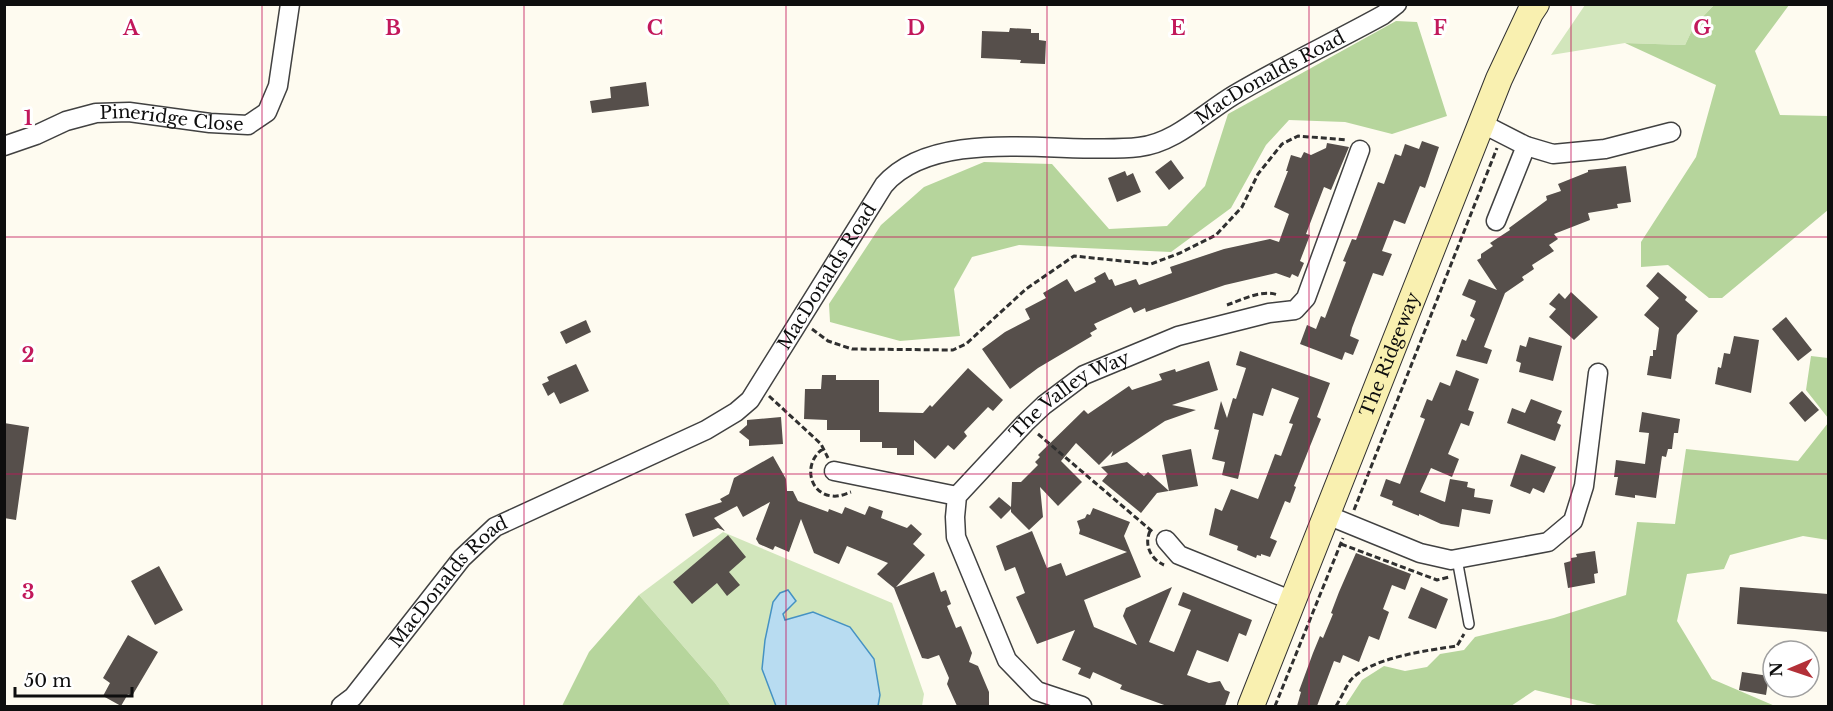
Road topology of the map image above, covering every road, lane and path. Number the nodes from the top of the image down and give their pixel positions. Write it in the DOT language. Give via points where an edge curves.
graph roads {
  1 [pos="290,4"];
  2 [pos="1397,4"];
  3 [pos="1533,9"];
  4 [pos="1492,129"];
  5 [pos="1671,132"];
  6 [pos="4,146"];
  7 [pos="1526,146"];
  8 [pos="1360,150"];
  9 [pos="1496,221"];
  10 [pos="801,322"];
  11 [pos="1598,373"];
  12 [pos="759,387"];
  13 [pos="1025,423"];
  14 [pos="823,449"];
  15 [pos="834,471"];
  16 [pos="857,490"];
  17 [pos="957,496"];
  18 [pos="1337,520"];
  19 [pos="1166,540"];
  20 [pos="1341,544"];
  21 [pos="1458,567"];
  22 [pos="1293,601"];
  23 [pos="1469,624"];
  24 [pos="1034,699"];
  25 [pos="341,706"];
  26 [pos="1082,706"];
  27 [pos="1251,706"];
  28 [pos="1275,706"];
  29 [pos="1336,706"];
  1 -- 6 [label="street, Pineridge Close" via="278,86 267,112 248,125 96,112"];
  2 -- 10 [label="street, MacDonalds Road" via="1234,95 1156,144 1106,149 997,146 944,153 912,163 884,185"];
  3 -- 4 [label="street, The Ridgeway" via="1499,79"];
  4 -- 7 [label="street"];
  4 -- 18 [label="street, The Ridgeway"];
  4 -- 18 [label="path"];
  5 -- 7 [label="street" via="1583,152 1553,154"];
  7 -- 9 [label="street"];
  8 -- 10 [label="path" via="1361,144 1349,140 1298,136 1282,144 1258,174 1242,207 1216,235 1151,264 1074,256 1026,289 966,344 953,350 852,349 828,341"];
  8 -- 13 [label="street, The Valley Way" via="1306,298 1294,310 1178,336 1084,375"];
  10 -- 12 [label="street, MacDonalds Road"];
  11 -- 21 [label="street" via="1584,486 1573,521 1548,542"];
  12 -- 14 [label="path"];
  12 -- 25 [label="street, MacDonalds Road" via="750,400 706,430 495,527 462,558"];
  13 -- 17 [label="street, The Valley Way"];
  13 -- 19 [label="path" via="1149,530"];
  14 -- 15 [label="path"];
  14 -- 16 [label="path" via="811,461 816,487 832,496"];
  15 -- 17 [label="street"];
  17 -- 24 [label="street" via="956,537 1007,660"];
  18 -- 20 [label="path"];
  18 -- 21 [label="street" via="1420,553 1451,560"];
  18 -- 22 [label="street, The Ridgeway"];
  19 -- 22 [label="street" via="1179,555"];
  20 -- 21 [label="path" via="1437,580"];
  20 -- 28 [label="path"];
  21 -- 23 [label="lane"];
  22 -- 27 [label="street, The Ridgeway"];
  23 -- 29 [label="path" via="1457,646 1370,665 1351,680"];
  24 -- 26 [label="street"];
}
